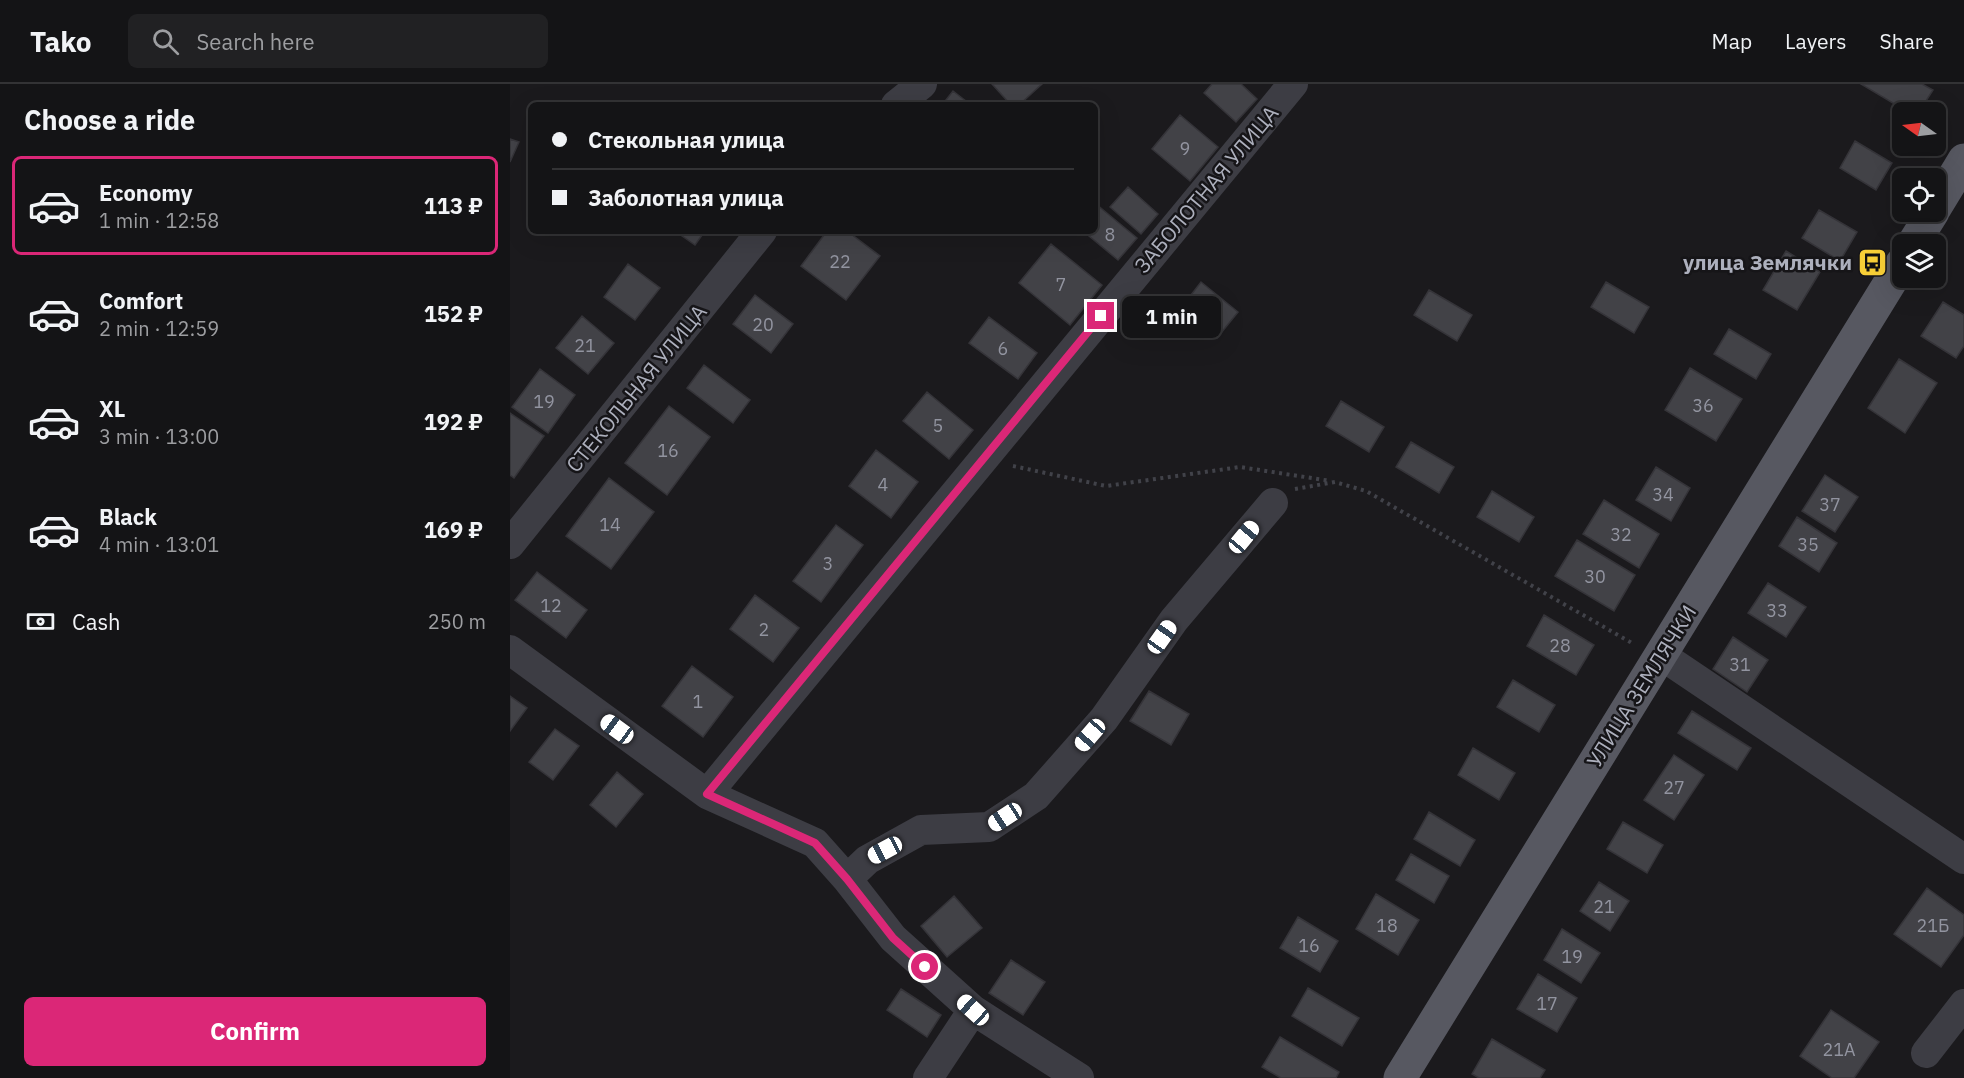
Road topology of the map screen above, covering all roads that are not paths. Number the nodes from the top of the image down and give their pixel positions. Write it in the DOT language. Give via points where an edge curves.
graph roads {
  1 [pos="922,84"];
  2 [pos="1293,84"];
  3 [pos="900,102"];
  4 [pos="1964,160"];
  5 [pos="1946,190"];
  6 [pos="760,234"];
  7 [pos="1892,278"];
  8 [pos="1273,503"];
  9 [pos="510,544"];
  10 [pos="1646,649"];
  11 [pos="510,650"];
  12 [pos="707,794"];
  13 [pos="1964,859"];
  14 [pos="847,879"];
  15 [pos="1964,1004"];
  16 [pos="973,1010"];
  17 [pos="1926,1053"];
  18 [pos="927,1078"];
  19 [pos="1079,1078"];
  20 [pos="1400,1078"];
  1 -- 3 [label="street"];
  2 -- 12 [label="street, ЗАБОЛОТНАЯ УЛИЦА"];
  4 -- 5 [label="main road"];
  6 -- 9 [label="street, СТЕКОЛЬНАЯ УЛИЦА"];
  7 -- 10 [label="main road, УЛИЦА ЗЕМЛЯЧКИ"];
  8 -- 14 [label="street" via="1174,620 1104,719 1036,796 989,827 921,830 867,860"];
  10 -- 13 [label="street"];
  10 -- 20 [label="main road, УЛИЦА ЗЕМЛЯЧКИ"];
  11 -- 12 [label="street"];
  12 -- 14 [label="street" via="815,843"];
  14 -- 16 [label="street" via="893,938"];
  15 -- 17 [label="street"];
  16 -- 18 [label="street"];
  16 -- 19 [label="street"];
}
